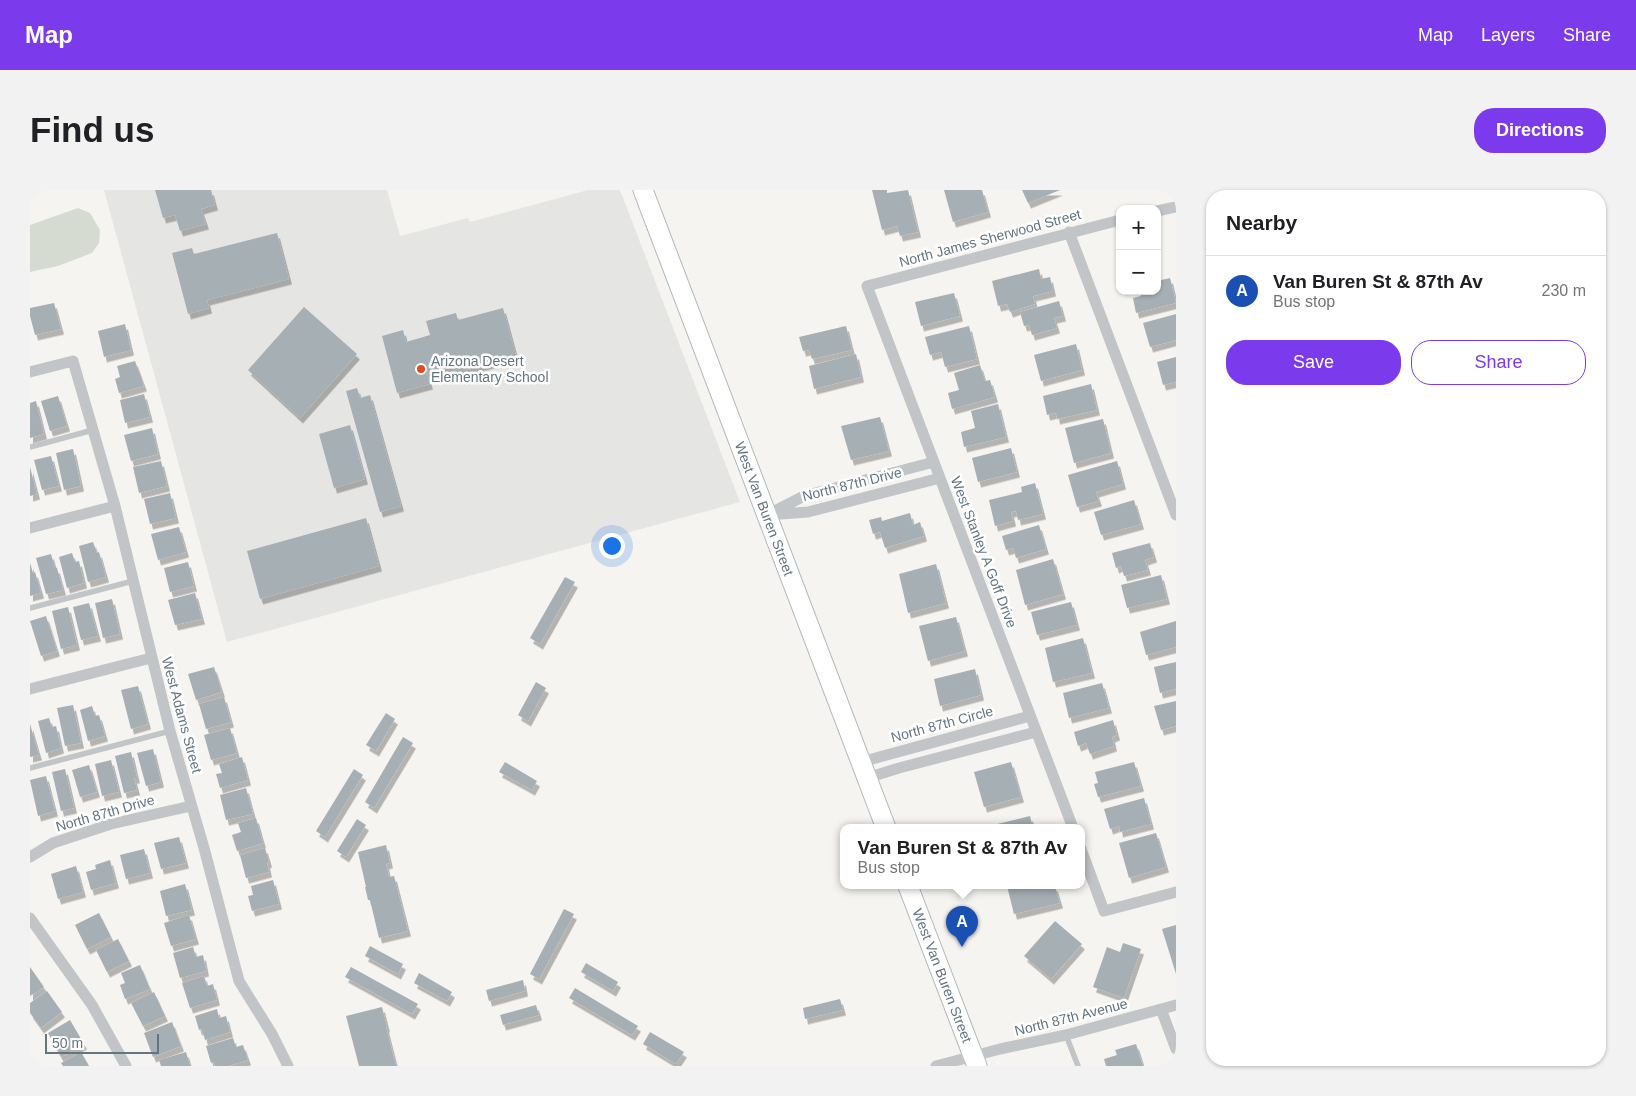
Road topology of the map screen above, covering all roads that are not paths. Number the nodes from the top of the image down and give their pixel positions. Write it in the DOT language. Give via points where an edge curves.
graph roads {
  1 [pos="643,190"];
  2 [pos="1176,207"];
  3 [pos="1161,210"];
  4 [pos="1116,221"];
  5 [pos="1069,232"];
  6 [pos="867,286"];
  7 [pos="30,372"];
  8 [pos="93,430"];
  9 [pos="30,447"];
  10 [pos="934,462"];
  11 [pos="940,478"];
  12 [pos="114,506"];
  13 [pos="767,515"];
  14 [pos="1176,515"];
  15 [pos="30,528"];
  16 [pos="133,580"];
  17 [pos="30,608"];
  18 [pos="151,658"];
  19 [pos="30,689"];
  20 [pos="1030,716"];
  21 [pos="170,730"];
  22 [pos="1036,732"];
  23 [pos="30,768"];
  24 [pos="864,770"];
  25 [pos="191,806"];
  26 [pos="884,824"];
  27 [pos="1071,824"];
  28 [pos="30,858"];
  29 [pos="1085,860"];
  30 [pos="909,889"];
  31 [pos="1176,892"];
  32 [pos="30,918"];
  33 [pos="1176,1005"];
  34 [pos="1161,1009"];
  35 [pos="1066,1035"];
  36 [pos="1176,1049"];
  37 [pos="975,1061"];
  38 [pos="126,1066"];
  39 [pos="288,1066"];
  40 [pos="936,1066"];
  41 [pos="1078,1066"];
  1 -- 13 [label="main road, West Van Buren Street"];
  2 -- 3 [label="street"];
  4 -- 5 [label="street, North James Sherwood Street"];
  5 -- 6 [label="street, North James Sherwood Street"];
  5 -- 14 [label="street"];
  6 -- 10 [label="street, West Stanley A Goff Drive"];
  7 -- 8 [label="street, West Adams Street" via="73,361"];
  8 -- 9 [label="lane"];
  8 -- 12 [label="street, West Adams Street"];
  10 -- 11 [label="street, West Stanley A Goff Drive"];
  10 -- 13 [label="street, North 87th Drive" via="801,497"];
  11 -- 13 [label="street, North 87th Drive" via="808,512"];
  11 -- 20 [label="street, West Stanley A Goff Drive"];
  12 -- 15 [label="street"];
  12 -- 16 [label="street, West Adams Street"];
  13 -- 24 [label="main road, West Van Buren Street"];
  16 -- 17 [label="lane"];
  16 -- 18 [label="street, West Adams Street"];
  18 -- 19 [label="street"];
  18 -- 21 [label="street, West Adams Street"];
  20 -- 22 [label="street, West Stanley A Goff Drive"];
  20 -- 24 [label="street, North 87th Circle"];
  21 -- 23 [label="lane"];
  21 -- 25 [label="street, West Adams Street"];
  22 -- 24 [label="street" via="899,768"];
  22 -- 27 [label="street, West Stanley A Goff Drive"];
  24 -- 26 [label="main road, West Van Buren Street"];
  25 -- 28 [label="street, North 87th Drive" via="111,824 53,843"];
  25 -- 39 [label="street, West Adams Street" via="239,980"];
  29 -- 31 [label="street" via="1104,911"];
  30 -- 37 [label="main road, West Van Buren Street"];
  32 -- 38 [label="street" via="92,1005"];
  33 -- 34 [label="street, North 87th Avenue"];
  34 -- 35 [label="street, North 87th Avenue"];
  34 -- 36 [label="street"];
  35 -- 37 [label="street, North 87th Avenue"];
  35 -- 41 [label="lane"];
  37 -- 40 [label="street, North 87th Avenue"];
}
